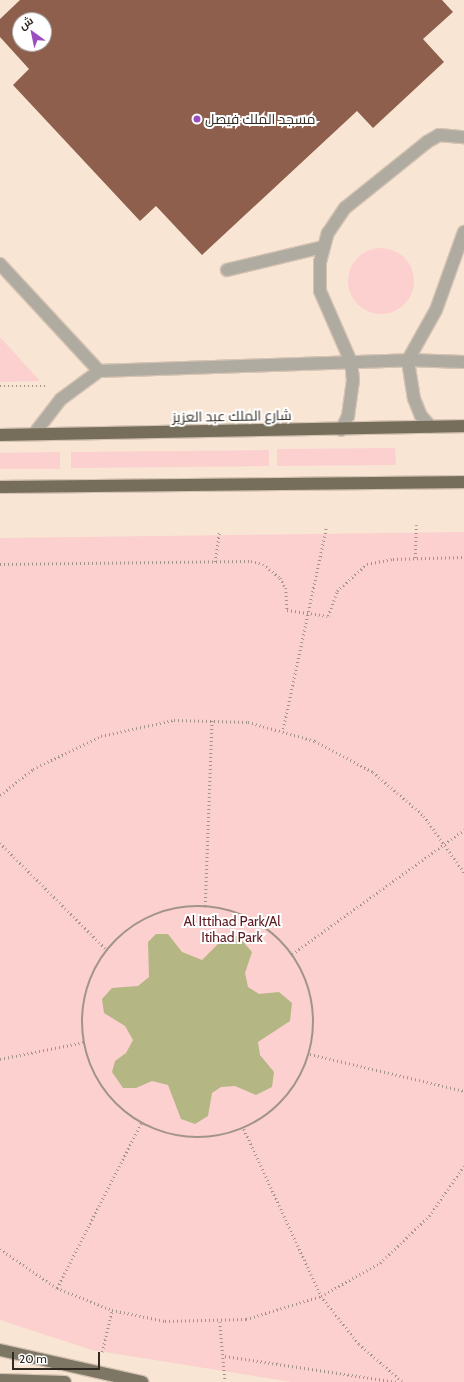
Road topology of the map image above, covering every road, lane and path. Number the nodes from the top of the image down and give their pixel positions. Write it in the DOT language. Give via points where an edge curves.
graph roads {
  1 [pos="464,137"];
  2 [pos="464,232"];
  3 [pos="323,247"];
  4 [pos="0,264"];
  5 [pos="227,270"];
  6 [pos="408,360"];
  7 [pos="351,362"];
  8 [pos="464,362"];
  9 [pos="99,371"];
  10 [pos="77,385"];
  11 [pos="0,386"];
  12 [pos="464,426"];
  13 [pos="431,427"];
  14 [pos="341,430"];
  15 [pos="34,434"];
  16 [pos="0,435"];
  17 [pos="464,482"];
  18 [pos="0,487"];
  19 [pos="416,525"];
  20 [pos="326,529"];
  21 [pos="219,532"];
  22 [pos="464,557"];
  23 [pos="415,558"];
  24 [pos="216,562"];
  25 [pos="0,564"];
  26 [pos="308,613"];
  27 [pos="212,719"];
  28 [pos="283,729"];
  29 [pos="0,795"];
  30 [pos="464,830"];
  31 [pos="445,842"];
  32 [pos="0,843"];
  33 [pos="464,872"];
  34 [pos="205,906"];
  35 [pos="107,950"];
  36 [pos="292,954"];
  37 [pos="84,1042"];
  38 [pos="310,1054"];
  39 [pos="0,1059"];
  40 [pos="464,1091"];
  41 [pos="141,1123"];
  42 [pos="244,1128"];
  43 [pos="464,1166"];
  44 [pos="0,1249"];
  45 [pos="57,1288"];
  46 [pos="321,1296"];
  47 [pos="112,1310"];
  48 [pos="220,1322"];
  49 [pos="0,1350"];
  50 [pos="225,1356"];
  51 [pos="101,1357"];
  52 [pos="0,1380"];
  53 [pos="225,1380"];
  54 [pos="65,1382"];
  55 [pos="142,1382"];
  56 [pos="397,1382"];
  57 [pos="403,1382"];
  1 -- 3 [label="lane" via="439,135 427,142 345,208"];
  2 -- 6 [label="lane" via="436,310"];
  3 -- 5 [label="lane"];
  3 -- 7 [label="lane" via="320,291"];
  4 -- 9 [label="lane"];
  6 -- 7 [label="lane"];
  6 -- 8 [label="lane"];
  6 -- 13 [label="lane" via="414,399 421,416"];
  7 -- 9 [label="lane"];
  7 -- 14 [label="lane" via="352,398"];
  9 -- 10 [label="lane"];
  10 -- 11 [label="path"];
  10 -- 15 [label="lane"];
  12 -- 13 [label="highway, شارع الملك عبد العزيز"];
  13 -- 14 [label="highway, شارع الملك عبد العزيز"];
  14 -- 15 [label="highway, شارع الملك عبد العزيز"];
  15 -- 16 [label="highway, شارع الملك عبد العزيز"];
  17 -- 18 [label="highway"];
  19 -- 23 [label="path"];
  20 -- 26 [label="path"];
  21 -- 24 [label="path"];
  22 -- 23 [label="path"];
  23 -- 26 [label="path" via="367,564 337,591 328,616"];
  24 -- 25 [label="path"];
  24 -- 26 [label="path" via="263,564 280,578 286,588 287,610"];
  26 -- 28 [label="path"];
  27 -- 28 [label="path"];
  27 -- 29 [label="path" via="167,721 100,736 33,769"];
  27 -- 34 [label="path"];
  28 -- 31 [label="path" via="345,755 373,772 419,811"];
  30 -- 31 [label="path"];
  31 -- 33 [label="path"];
  31 -- 36 [label="path"];
  32 -- 35 [label="path"];
  34 -- 35 [label="path" via="161,912 141,921"];
  34 -- 36 [label="path" via="245,916 279,938"];
  35 -- 37 [label="path" via="88,984 84,1004"];
  36 -- 38 [label="path" via="313,1002 315,1020"];
  37 -- 39 [label="path"];
  37 -- 41 [label="path" via="104,1090"];
  38 -- 40 [label="path"];
  38 -- 42 [label="path" via="285,1099"];
  41 -- 42 [label="path" via="161,1132 202,1138"];
  41 -- 45 [label="path"];
  42 -- 46 [label="path"];
  43 -- 46 [label="path" via="429,1216 406,1240 380,1263"];
  44 -- 45 [label="path"];
  45 -- 47 [label="path"];
  46 -- 48 [label="path" via="271,1314"];
  46 -- 57 [label="path" via="359,1344"];
  47 -- 48 [label="path" via="165,1321"];
  47 -- 51 [label="path"];
  48 -- 50 [label="path"];
  49 -- 55 [label="main road"];
  50 -- 53 [label="path"];
  50 -- 56 [label="path"];
  52 -- 54 [label="main road"];
}
